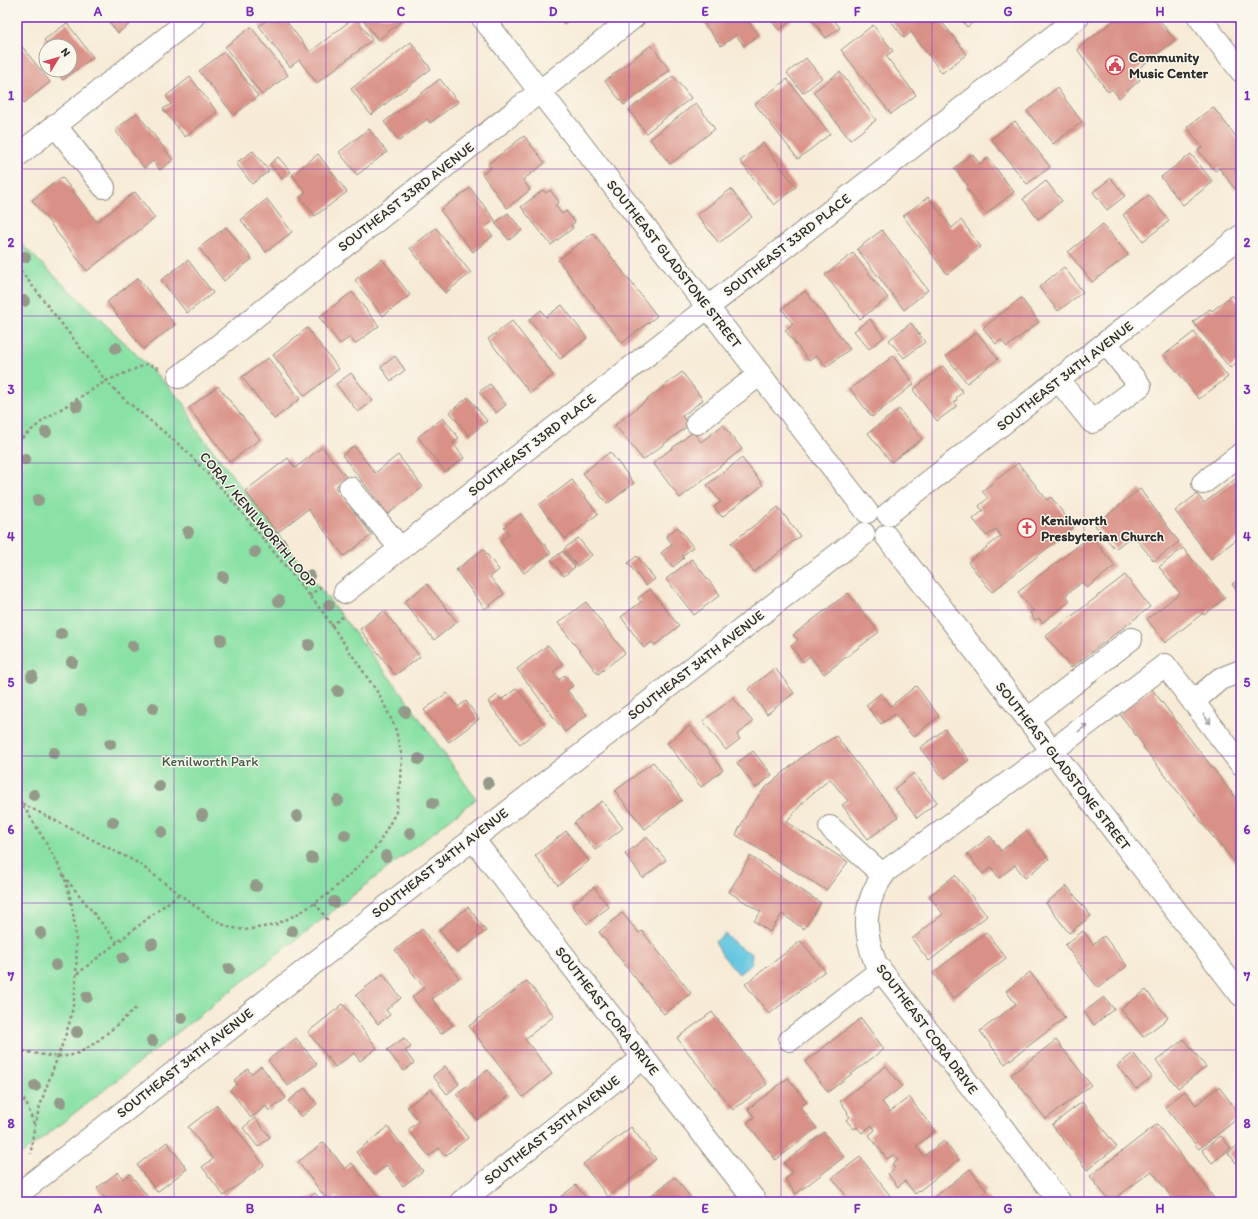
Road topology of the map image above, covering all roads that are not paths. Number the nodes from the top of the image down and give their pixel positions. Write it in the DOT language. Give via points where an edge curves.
graph roads {
  1 [pos="193,17"];
  2 [pos="482,17"];
  3 [pos="634,17"];
  4 [pos="1078,17"];
  5 [pos="1206,20"];
  6 [pos="1241,71"];
  7 [pos="540,91"];
  8 [pos="55,125"];
  9 [pos="17,156"];
  10 [pos="104,187"];
  11 [pos="1241,236"];
  12 [pos="707,308"];
  13 [pos="1106,343"];
  14 [pos="172,374"];
  15 [pos="760,374"];
  16 [pos="1059,381"];
  17 [pos="697,423"];
  18 [pos="1241,454"];
  19 [pos="1204,483"];
  20 [pos="350,488"];
  21 [pos="867,512"];
  22 [pos="888,514"];
  23 [pos="864,534"];
  24 [pos="886,536"];
  25 [pos="401,549"];
  26 [pos="345,592"];
  27 [pos="1131,639"];
  28 [pos="1241,671"];
  29 [pos="1194,702"];
  30 [pos="1028,719"];
  31 [pos="1052,751"];
  32 [pos="1241,764"];
  33 [pos="830,827"];
  34 [pos="472,838"];
  35 [pos="883,875"];
  36 [pos="881,970"];
  37 [pos="1241,995"];
  38 [pos="790,1040"];
  39 [pos="643,1058"];
  40 [pos="17,1195"];
  41 [pos="461,1202"];
  42 [pos="756,1202"];
  43 [pos="1060,1202"];
  1 -- 8 [label="street"];
  2 -- 7 [label="street, SOUTHEAST GLADSTONE STREET"];
  3 -- 7 [label="street, SOUTHEAST 33RD AVENUE"];
  4 -- 12 [label="street, SOUTHEAST 33RD PLACE"];
  5 -- 6 [label="street"];
  7 -- 12 [label="street, SOUTHEAST GLADSTONE STREET"];
  7 -- 14 [label="street, SOUTHEAST 33RD AVENUE"];
  8 -- 9 [label="street"];
  8 -- 10 [label="street"];
  11 -- 13 [label="street, SOUTHEAST 34TH AVENUE"];
  12 -- 15 [label="street, SOUTHEAST GLADSTONE STREET"];
  12 -- 25 [label="street, SOUTHEAST 33RD PLACE"];
  13 -- 16 [label="street, SOUTHEAST 34TH AVENUE"];
  13 -- 16 [label="street" via="1140,386 1092,422"];
  15 -- 17 [label="street"];
  15 -- 21 [label="street, SOUTHEAST GLADSTONE STREET"];
  16 -- 22 [label="street, SOUTHEAST 34TH AVENUE"];
  18 -- 19 [label="street"];
  20 -- 25 [label="street"];
  21 -- 22 [label="street" via="881,509"];
  21 -- 23 [label="street" via="861,522"];
  22 -- 24 [label="street" via="892,526"];
  23 -- 24 [label="street" via="875,540"];
  23 -- 34 [label="street, SOUTHEAST 34TH AVENUE"];
  24 -- 30 [label="street, SOUTHEAST GLADSTONE STREET"];
  25 -- 26 [label="street, SOUTHEAST 33RD PLACE"];
  27 -- 30 [label="street"];
  28 -- 29 [label="street" via="1220,680"];
  31 -- 29 [label="street, SOUTHEAST CORA DRIVE, one-way" via="1165,665"];
  29 -- 32 [label="street, one-way"];
  30 -- 31 [label="street, SOUTHEAST GLADSTONE STREET"];
  31 -- 35 [label="street, SOUTHEAST CORA DRIVE"];
  31 -- 37 [label="street, SOUTHEAST GLADSTONE STREET"];
  33 -- 35 [label="street"];
  34 -- 39 [label="street, SOUTHEAST CORA DRIVE"];
  34 -- 40 [label="street, SOUTHEAST 34TH AVENUE"];
  35 -- 36 [label="street, SOUTHEAST CORA DRIVE" via="868,906 866,923 869,945"];
  36 -- 38 [label="street"];
  36 -- 43 [label="street, SOUTHEAST CORA DRIVE"];
  39 -- 41 [label="street, SOUTHEAST 35TH AVENUE"];
  39 -- 42 [label="street, SOUTHEAST CORA DRIVE"];
}
